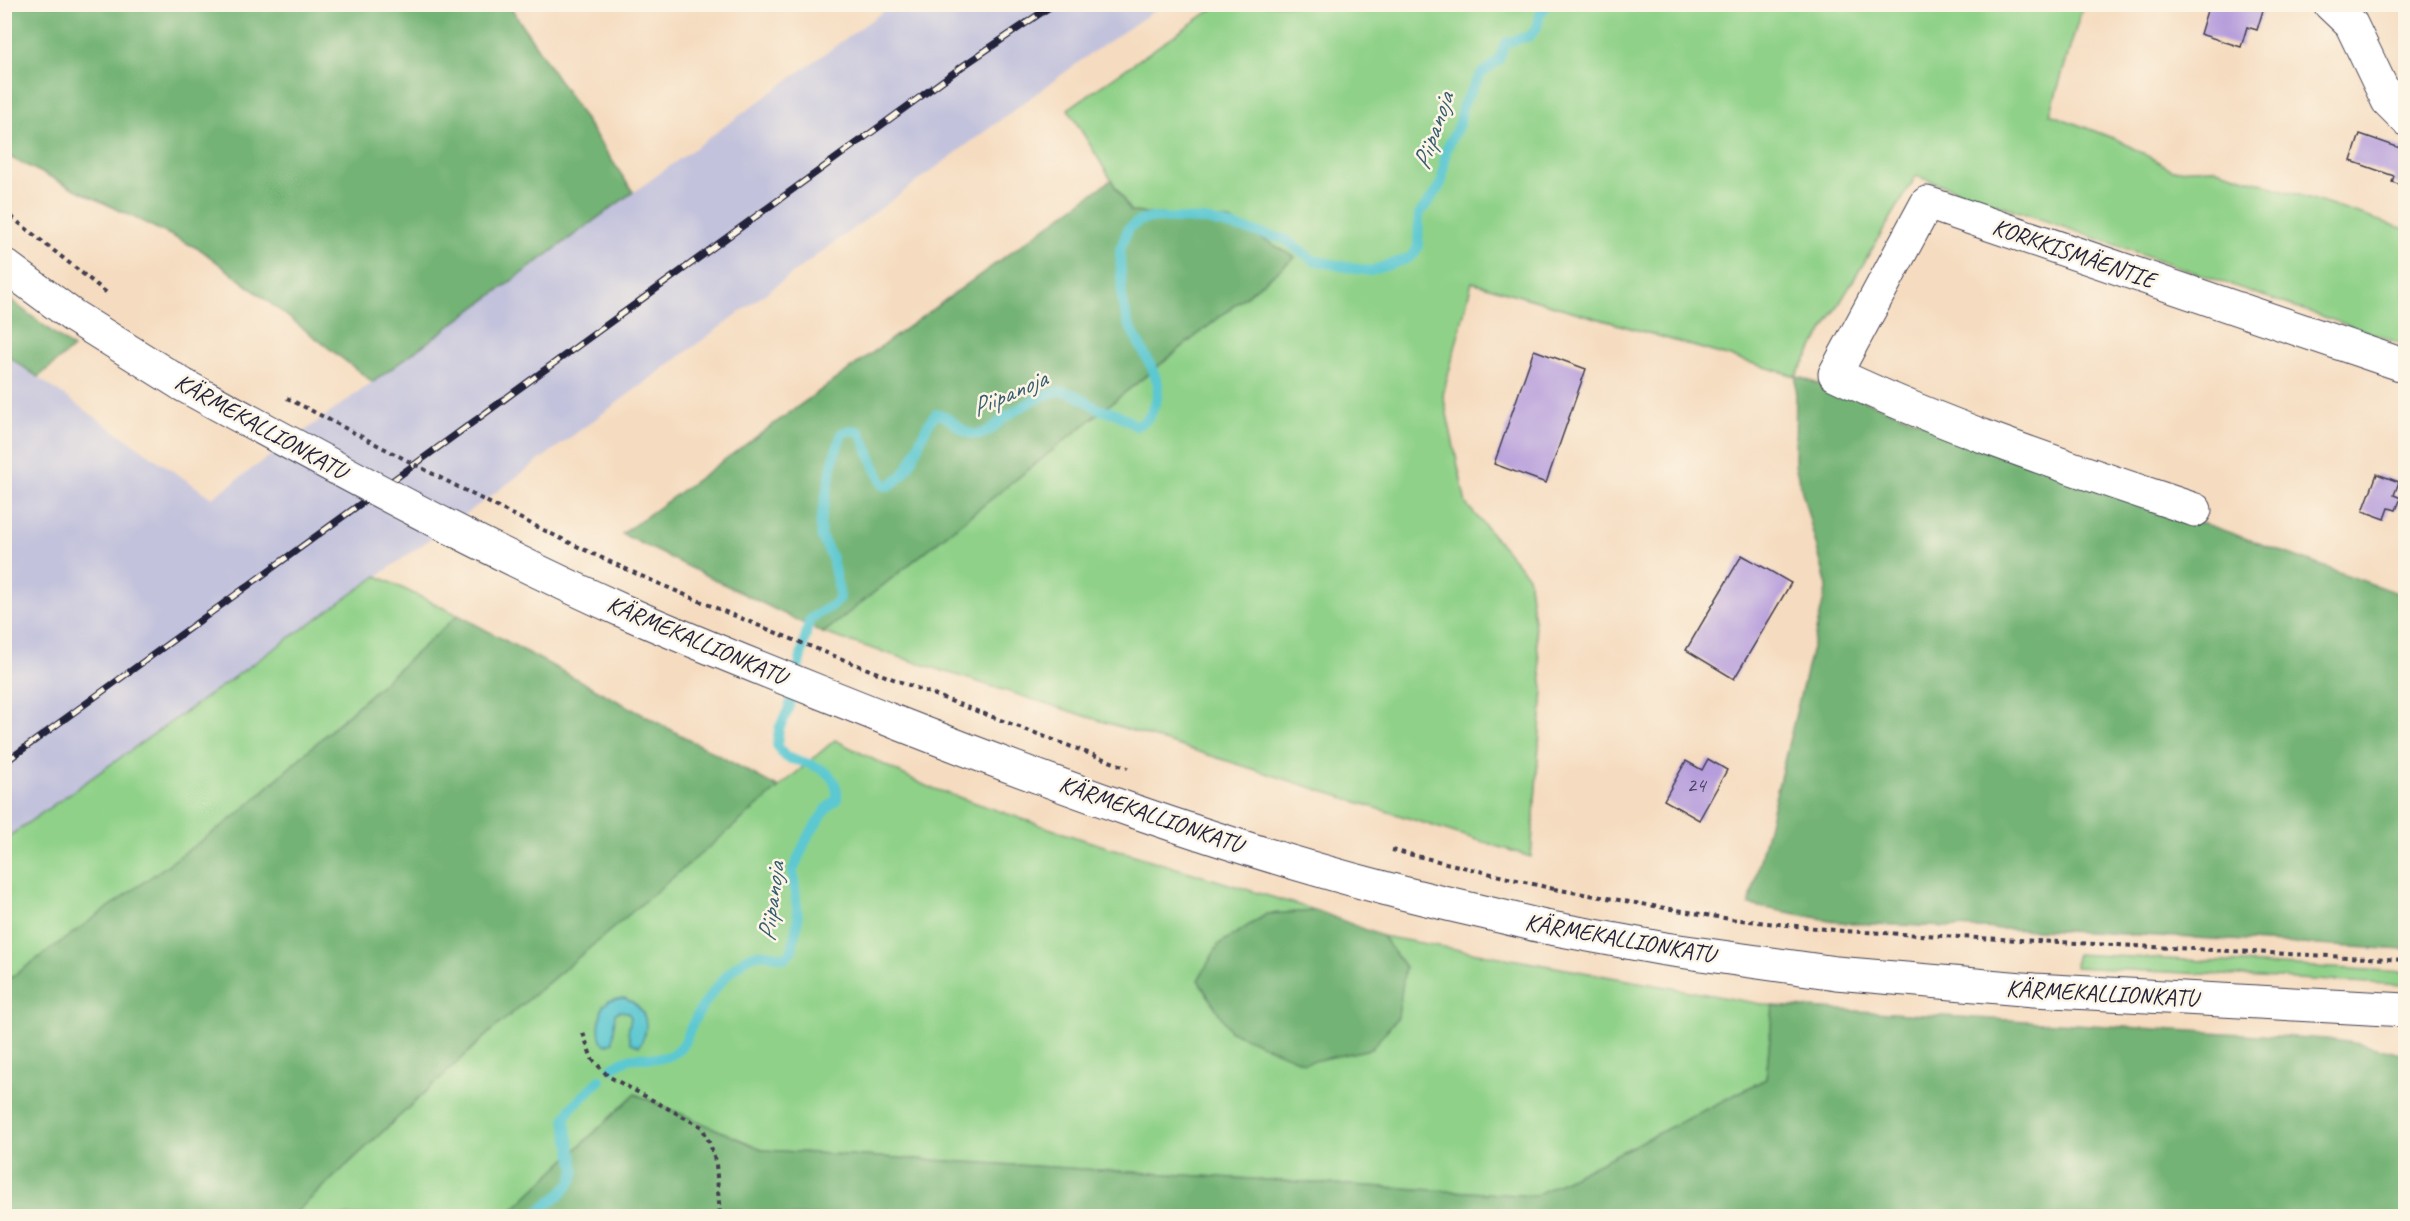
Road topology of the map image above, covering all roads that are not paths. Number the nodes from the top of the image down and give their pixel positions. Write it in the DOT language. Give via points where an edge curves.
graph roads {
  1 [pos="2330,4"];
  2 [pos="2406,119"];
  3 [pos="4,265"];
  4 [pos="2406,366"];
  5 [pos="2195,510"];
  6 [pos="2406,1010"];
  1 -- 2 [label="street" via="2351,24 2388,101"];
  3 -- 6 [label="street, KÄRMEKALLIONKATU, bridge" via="73,316 183,385 465,535 631,614 994,761 1214,837 1379,887 1545,927 1665,949 1836,973 2034,990"];
  4 -- 5 [label="street, KORKKISMÄENTIE" via="1927,203 1835,374 1992,440"];
}
